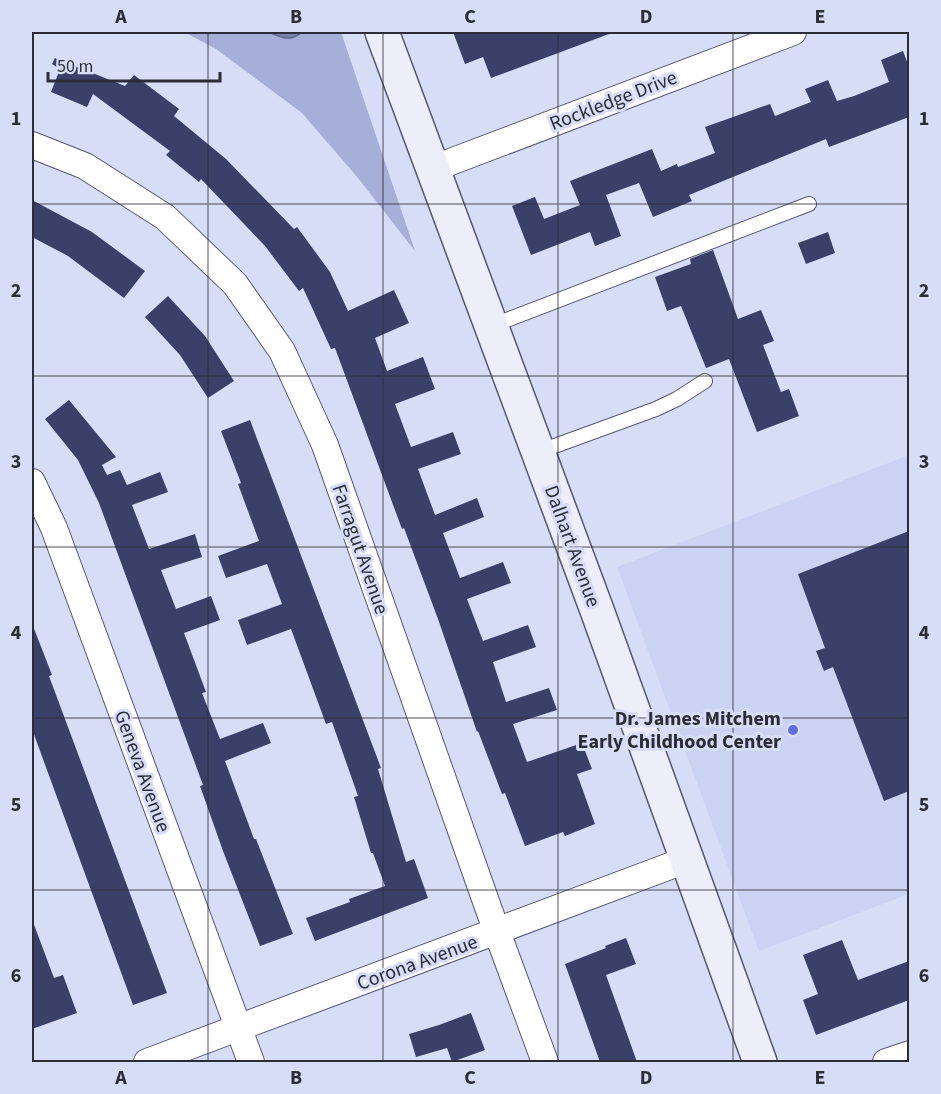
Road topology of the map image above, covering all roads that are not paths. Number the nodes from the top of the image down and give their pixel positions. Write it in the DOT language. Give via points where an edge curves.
graph roads {
  1 [pos="382,32"];
  2 [pos="793,32"];
  3 [pos="32,145"];
  4 [pos="432,169"];
  5 [pos="809,204"];
  6 [pos="491,326"];
  7 [pos="705,381"];
  8 [pos="538,452"];
  9 [pos="32,482"];
  10 [pos="686,860"];
  11 [pos="497,933"];
  12 [pos="238,1028"];
  13 [pos="909,1054"];
  14 [pos="147,1062"];
  15 [pos="251,1062"];
  16 [pos="544,1062"];
  17 [pos="760,1062"];
  18 [pos="886,1062"];
  1 -- 4 [label="main road, Dalhart Avenue"];
  2 -- 4 [label="street, Rockledge Drive"];
  3 -- 11 [label="street, Farragut Avenue" via="85,166 165,217 235,284 282,351 325,445"];
  4 -- 6 [label="main road, Dalhart Avenue"];
  5 -- 6 [label="lane"];
  6 -- 8 [label="main road, Dalhart Avenue"];
  7 -- 8 [label="lane" via="656,409"];
  8 -- 10 [label="main road, Dalhart Avenue"];
  9 -- 12 [label="street, Geneva Avenue" via="54,528"];
  10 -- 11 [label="street, Corona Avenue"];
  10 -- 17 [label="main road, Dalhart Avenue"];
  11 -- 12 [label="street, Corona Avenue"];
  11 -- 16 [label="street, Farragut Avenue"];
  12 -- 14 [label="street, Corona Avenue"];
  12 -- 15 [label="street, Geneva Avenue"];
  13 -- 18 [label="street"];
}
